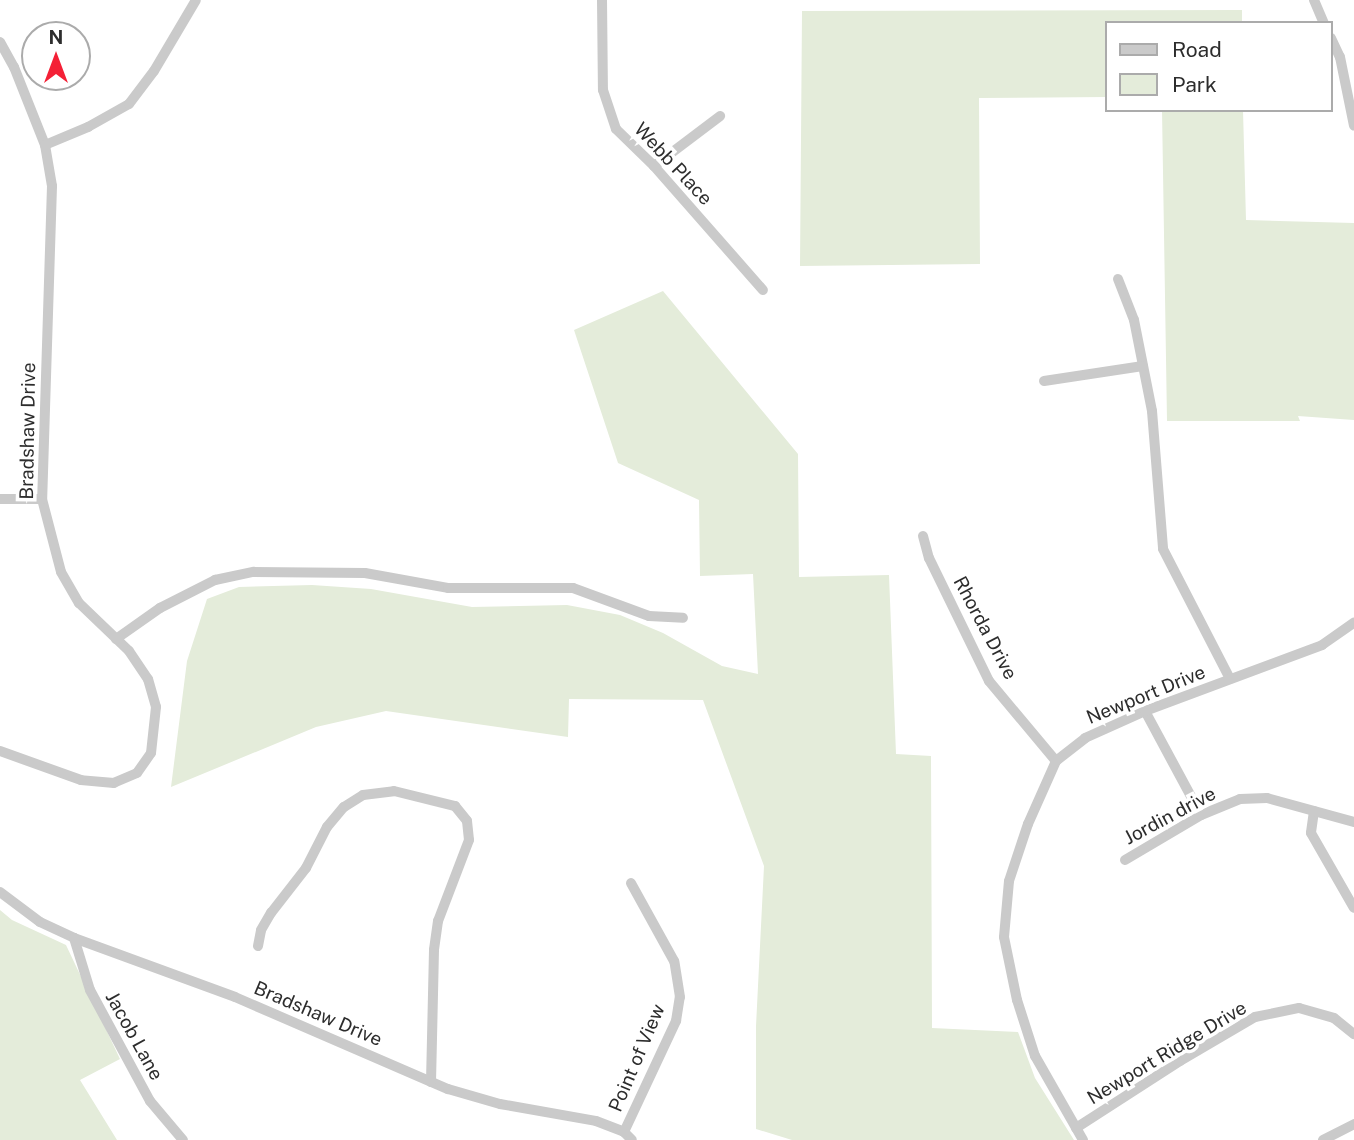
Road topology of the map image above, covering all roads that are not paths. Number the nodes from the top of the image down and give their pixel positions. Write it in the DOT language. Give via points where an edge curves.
graph roads {
  1 [pos="196,0"];
  2 [pos="602,0"];
  3 [pos="1314,0"];
  4 [pos="1323,21"];
  5 [pos="0,42"];
  6 [pos="1333,42"];
  7 [pos="720,116"];
  8 [pos="1354,126"];
  9 [pos="45,145"];
  10 [pos="654,166"];
  11 [pos="1118,279"];
  12 [pos="763,290"];
  13 [pos="1143,366"];
  14 [pos="1044,381"];
  15 [pos="0,499"];
  16 [pos="42,499"];
  17 [pos="923,536"];
  18 [pos="683,618"];
  19 [pos="1354,623"];
  20 [pos="116,639"];
  21 [pos="1230,679"];
  22 [pos="1145,711"];
  23 [pos="0,751"];
  24 [pos="1056,761"];
  25 [pos="1314,811"];
  26 [pos="1201,816"];
  27 [pos="1354,822"];
  28 [pos="1125,860"];
  29 [pos="631,883"];
  30 [pos="0,892"];
  31 [pos="1354,908"];
  32 [pos="74,938"];
  33 [pos="258,946"];
  34 [pos="1354,1034"];
  35 [pos="431,1082"];
  36 [pos="1354,1124"];
  37 [pos="1076,1128"];
  38 [pos="628,1136"];
  39 [pos="183,1140"];
  40 [pos="1083,1140"];
  41 [pos="1323,1140"];
  1 -- 9 [label="street" via="129,104"];
  2 -- 10 [label="street, Webb Place" via="603,90 616,130"];
  3 -- 4 [label="street"];
  5 -- 9 [label="street, Bradshaw Drive" via="15,67"];
  6 -- 8 [label="street"];
  7 -- 10 [label="street"];
  9 -- 16 [label="street, Bradshaw Drive" via="52,186"];
  10 -- 12 [label="street, Webb Place"];
  11 -- 13 [label="street" via="1134,320"];
  13 -- 14 [label="street"];
  13 -- 21 [label="street" via="1152,411 1163,549"];
  15 -- 16 [label="street"];
  16 -- 20 [label="street, Bradshaw Drive" via="61,572 79,603"];
  17 -- 24 [label="street, Rhorda Drive" via="929,558 989,681"];
  18 -- 20 [label="street" via="649,616 573,588 448,588 365,573 254,572 215,580 160,608"];
  19 -- 21 [label="street, Newport Drive" via="1322,645"];
  20 -- 23 [label="street, Bradshaw Drive" via="148,679 156,707 151,753 137,773 114,783 81,780"];
  21 -- 22 [label="street, Newport Drive"];
  22 -- 24 [label="street, Newport Drive" via="1085,738"];
  22 -- 26 [label="street"];
  24 -- 37 [label="street, Newport Drive" via="1009,881 1004,937 1035,1056"];
  25 -- 26 [label="street, Jordin drive" via="1266,798 1240,799"];
  25 -- 27 [label="street, Jordin drive"];
  25 -- 31 [label="street" via="1311,833"];
  26 -- 28 [label="street, Jordin drive"];
  29 -- 38 [label="street, Point of View" via="674,961 680,997 676,1021"];
  30 -- 32 [label="street, Bradshaw Drive" via="40,922"];
  32 -- 35 [label="street, Bradshaw Drive" via="235,997"];
  32 -- 39 [label="street, Jacob Lane" via="90,990 150,1101"];
  33 -- 35 [label="street" via="271,913 344,807 363,795 394,791 455,806 467,821 469,840 438,921"];
  34 -- 37 [label="street, Newport Ridge Drive" via="1334,1018 1299,1008 1255,1017"];
  35 -- 38 [label="street, Bradshaw Drive" via="500,1104 596,1121"];
  36 -- 41 [label="street"];
  37 -- 40 [label="street, Newport Drive"];
}
